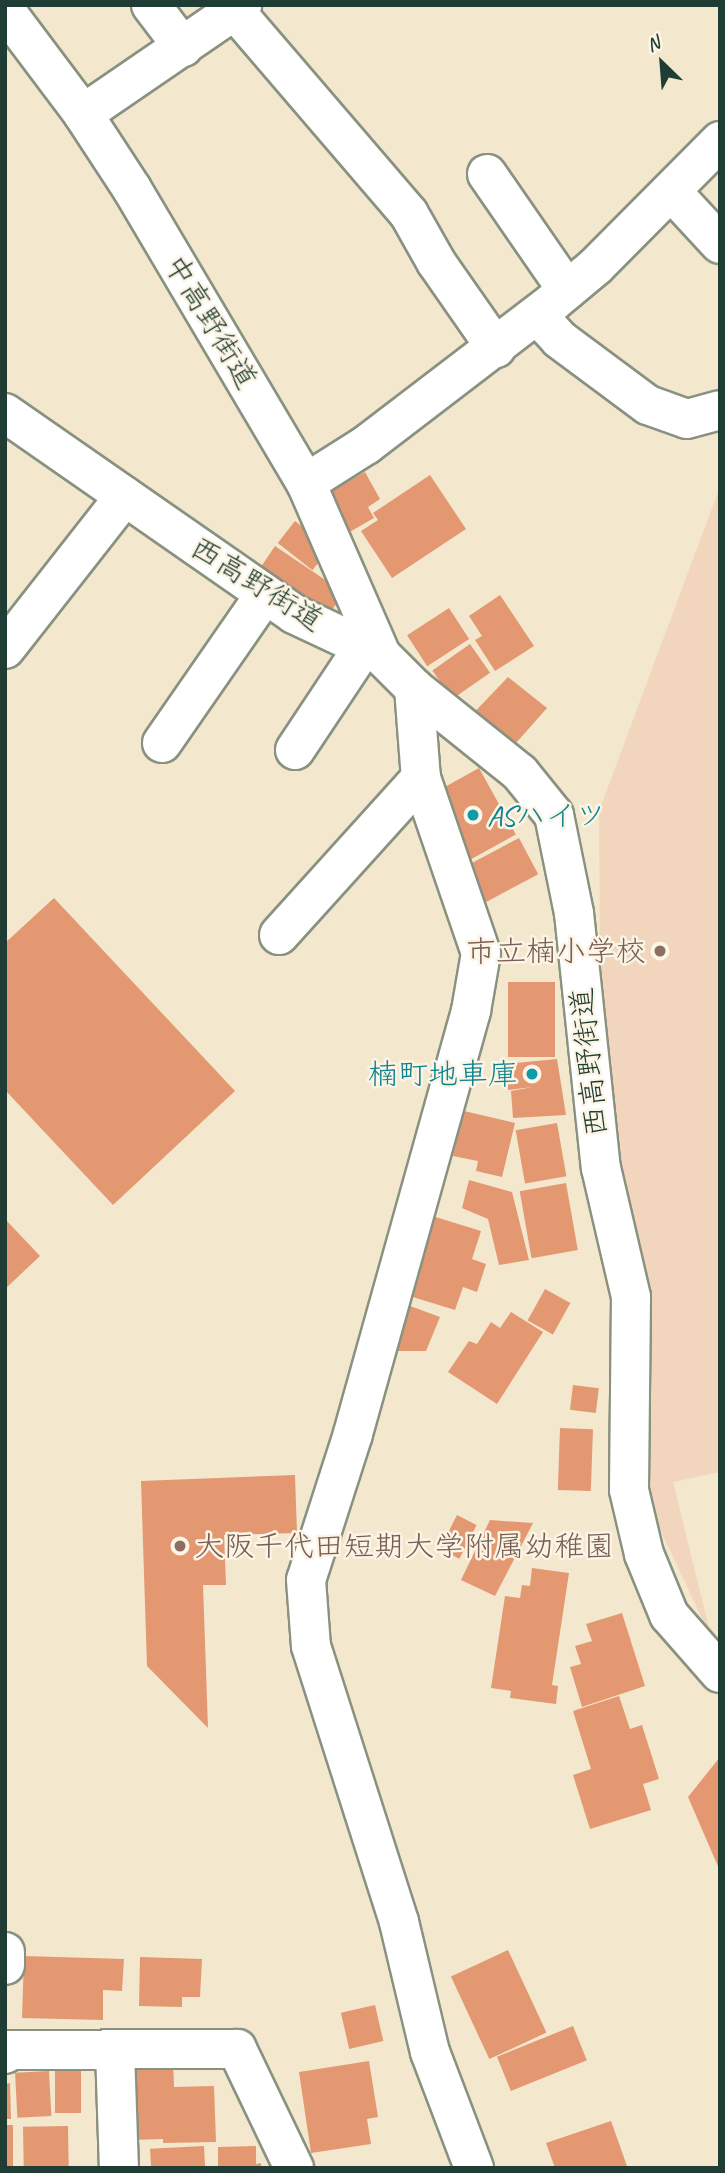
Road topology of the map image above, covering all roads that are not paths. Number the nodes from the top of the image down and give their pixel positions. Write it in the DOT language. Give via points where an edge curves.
graph roads {
  1 [pos="151,5"];
  2 [pos="239,8"];
  3 [pos="5,10"];
  4 [pos="183,47"];
  5 [pos="83,114"];
  6 [pos="720,141"];
  7 [pos="487,174"];
  8 [pos="671,191"];
  9 [pos="720,244"];
  10 [pos="567,290"];
  11 [pos="537,315"];
  12 [pos="496,348"];
  13 [pos="720,410"];
  14 [pos="5,413"];
  15 [pos="306,483"];
  16 [pos="125,496"];
  17 [pos="265,594"];
  18 [pos="5,649"];
  19 [pos="373,650"];
  20 [pos="414,688"];
  21 [pos="162,743"];
  22 [pos="295,750"];
  23 [pos="421,778"];
  24 [pos="279,935"];
  25 [pos="720,1673"];
  26 [pos="5,1952"];
  27 [pos="5,1965"];
  28 [pos="115,2050"];
  29 [pos="5,2054"];
  30 [pos="119,2168"];
  31 [pos="294,2168"];
  32 [pos="474,2168"];
  1 -- 4 [label="street"];
  2 -- 4 [label="street"];
  2 -- 12 [label="street" via="409,214"];
  3 -- 5 [label="street, 中高野街道"];
  4 -- 5 [label="street"];
  5 -- 15 [label="street, 中高野街道" via="132,188"];
  6 -- 8 [label="street"];
  7 -- 10 [label="street"];
  8 -- 9 [label="street"];
  8 -- 10 [label="street"];
  10 -- 11 [label="street"];
  11 -- 12 [label="street"];
  11 -- 13 [label="street" via="559,339 649,405 687,419"];
  12 -- 15 [label="street"];
  14 -- 16 [label="street, 西高野街道"];
  15 -- 19 [label="street, 中高野街道"];
  16 -- 17 [label="street, 西高野街道"];
  16 -- 18 [label="street"];
  17 -- 19 [label="street, 西高野街道" via="294,614"];
  17 -- 21 [label="street"];
  19 -- 20 [label="street, 西高野街道"];
  19 -- 22 [label="street"];
  20 -- 23 [label="street"];
  20 -- 25 [label="street, 西高野街道" via="520,773 554,815 574,913 601,1168 631,1297 629,1490 644,1554 669,1615"];
  23 -- 24 [label="street"];
  23 -- 32 [label="street" via="481,953 457,1064 353,1434 306,1580 311,1646 399,1922 430,2052"];
  26 -- 27 [label="street"];
  28 -- 29 [label="street" via="8,2050"];
  28 -- 30 [label="street"];
  28 -- 31 [label="street" via="237,2049"];
}
